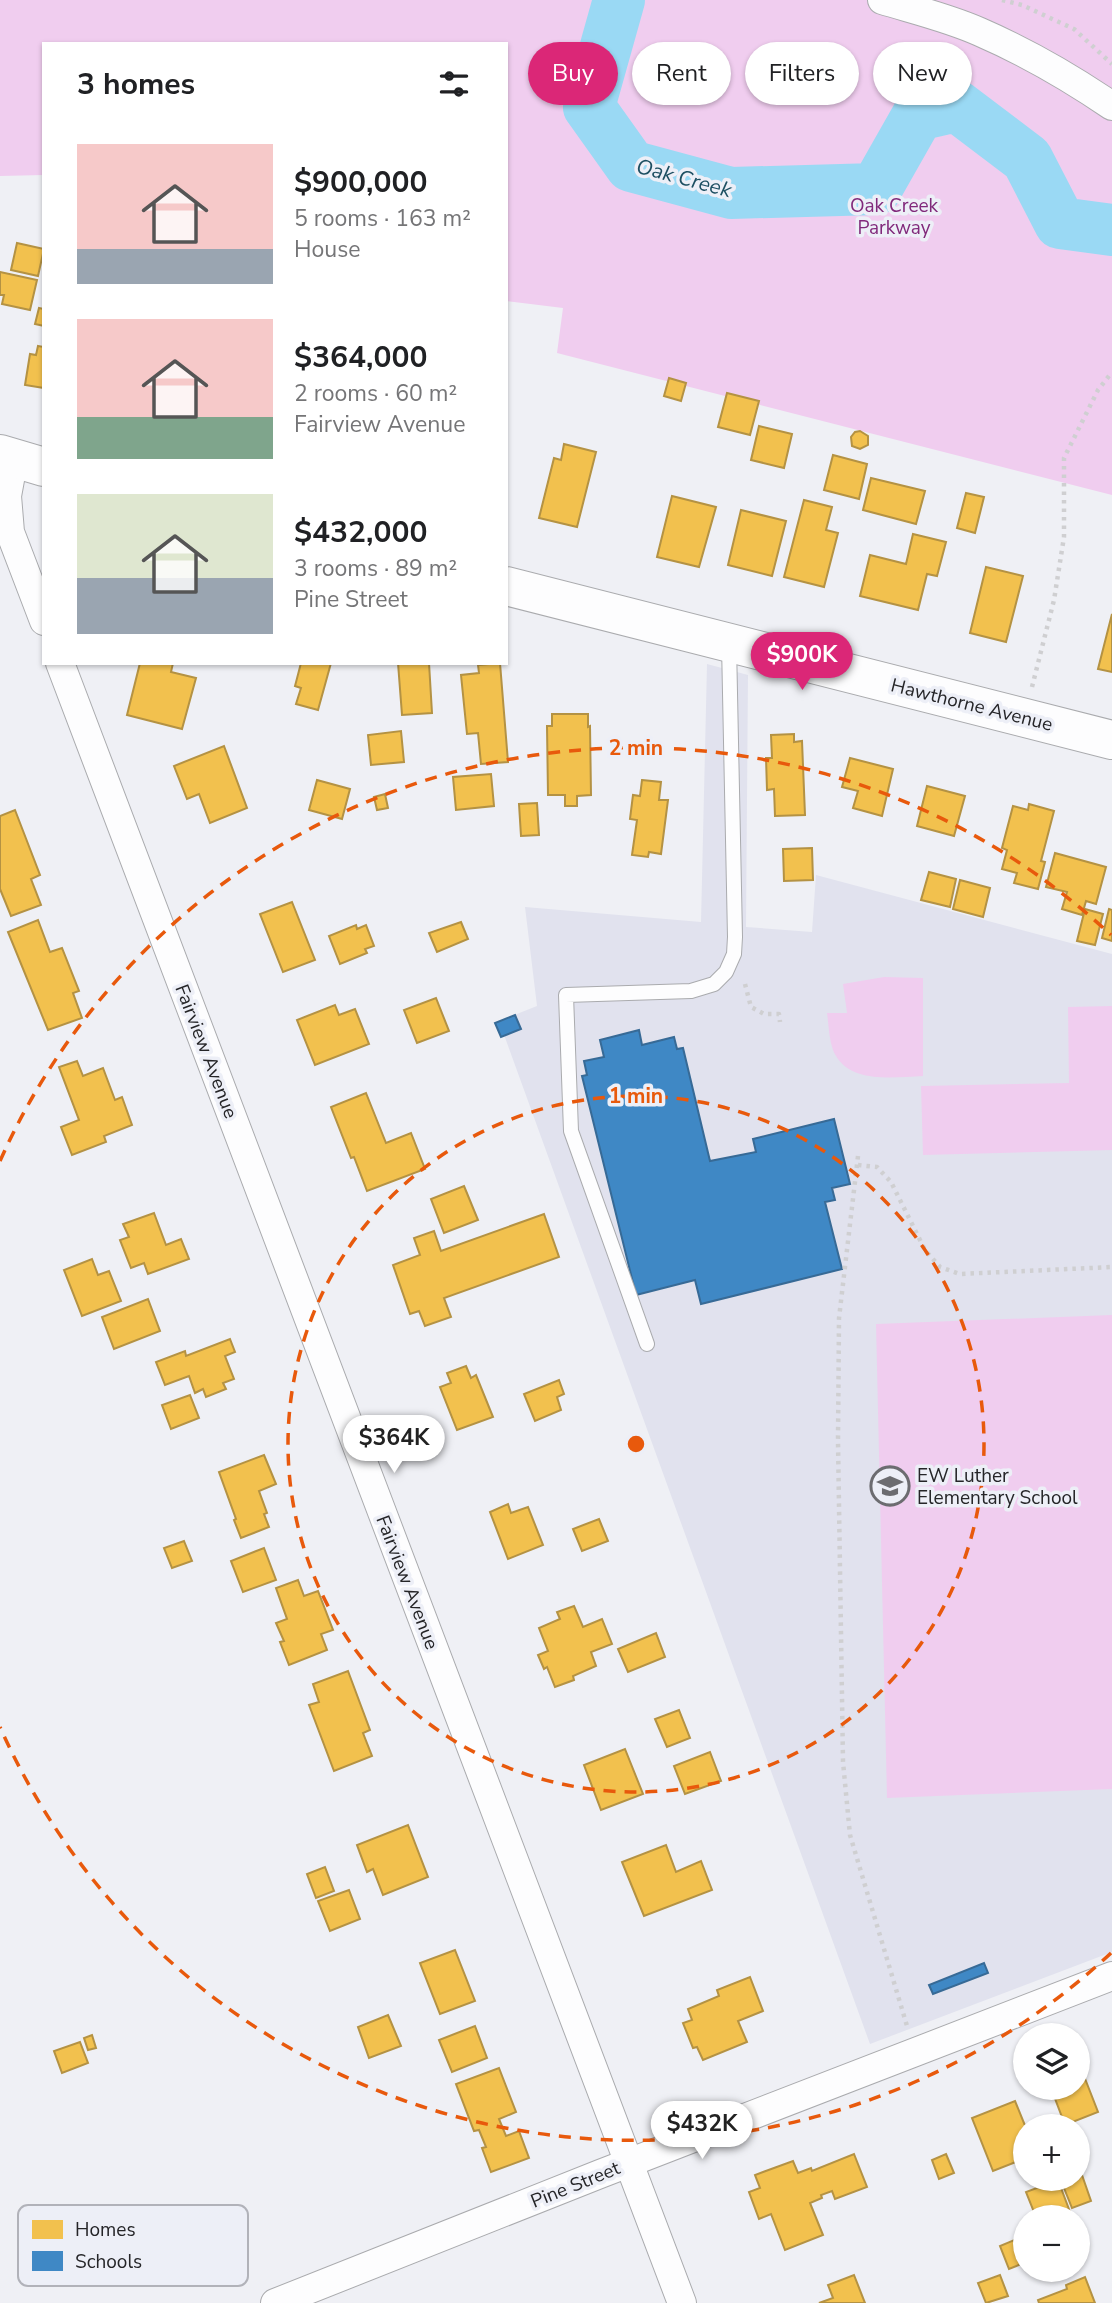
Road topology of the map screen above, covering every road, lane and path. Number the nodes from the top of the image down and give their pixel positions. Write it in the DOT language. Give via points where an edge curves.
graph roads {
  1 [pos="883,0"];
  2 [pos="1002,0"];
  3 [pos="1112,64"];
  4 [pos="1112,106"];
  5 [pos="1112,372"];
  6 [pos="19,460"];
  7 [pos="508,587"];
  8 [pos="42,616"];
  9 [pos="729,643"];
  10 [pos="61,665"];
  11 [pos="1029,696"];
  12 [pos="1112,740"];
  13 [pos="735,937"];
  14 [pos="780,1022"];
  15 [pos="858,1156"];
  16 [pos="858,1165"];
  17 [pos="1112,1267"];
  18 [pos="647,1344"];
  19 [pos="1112,1976"];
  20 [pos="908,2027"];
  21 [pos="628,2163"];
  22 [pos="275,2303"];
  23 [pos="682,2303"];
  1 -- 4 [label="street" via="981,32"];
  2 -- 3 [label="path" via="1074,29"];
  5 -- 11 [label="path" via="1064,458 1064,537 1054,600"];
  6 -- 8 [label="street" via="7,496 10,532"];
  7 -- 9 [label="street, Hawthorne Avenue"];
  9 -- 12 [label="street, Hawthorne Avenue"];
  9 -- 13 [label="lane"];
  10 -- 21 [label="street, Fairview Avenue"];
  13 -- 14 [label="path" via="751,1007 764,1014 779,1014"];
  13 -- 18 [label="lane" via="726,972 714,984 691,991 566,995 571,1130"];
  15 -- 16 [label="path"];
  16 -- 17 [label="path" via="877,1167 891,1182 925,1250 940,1267 960,1274"];
  16 -- 20 [label="path" via="839,1318 843,1762 850,1835"];
  19 -- 21 [label="street, Pine Street"];
  21 -- 22 [label="street, Pine Street"];
  21 -- 23 [label="street, Fairview Avenue"];
}
